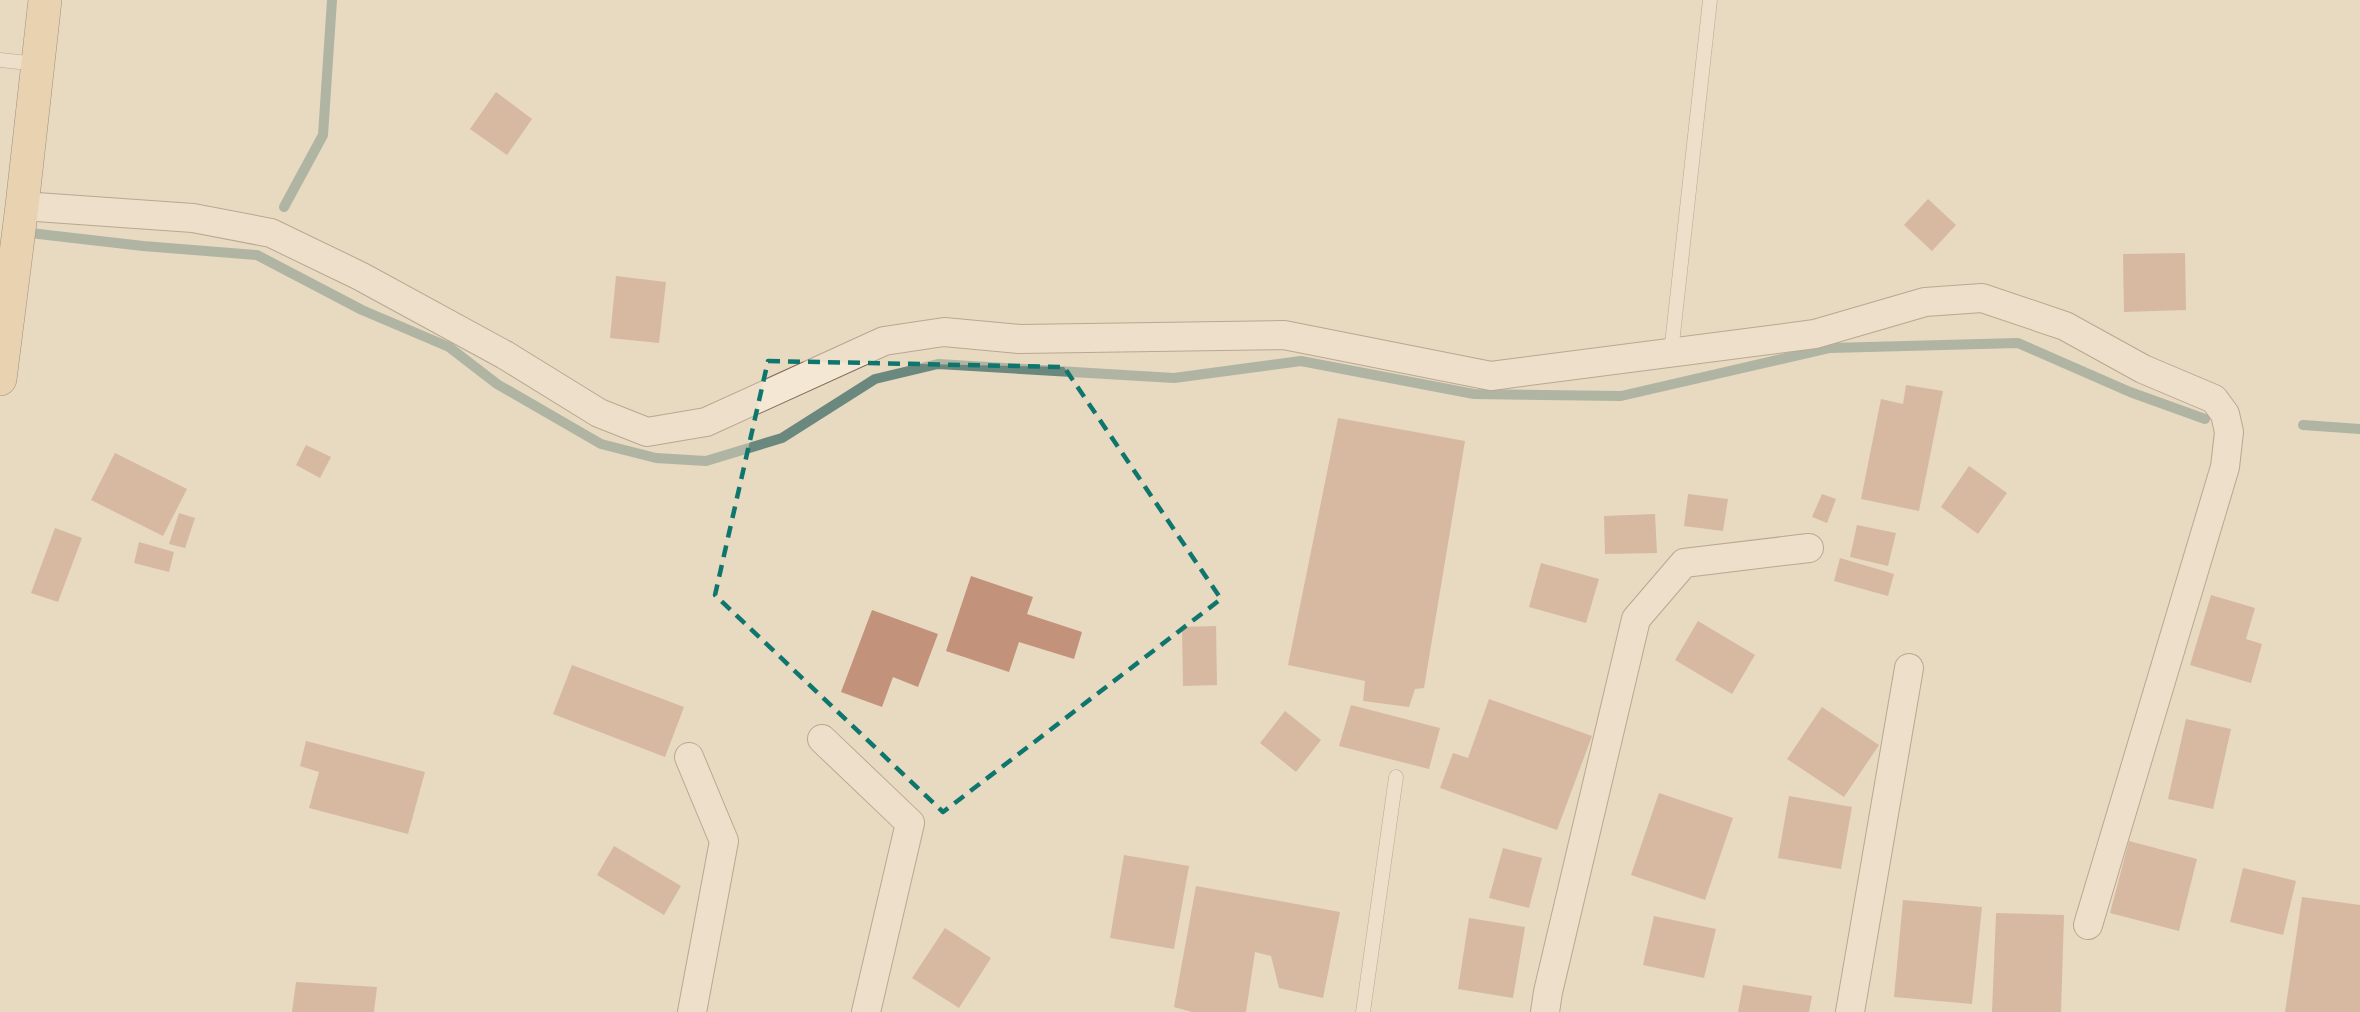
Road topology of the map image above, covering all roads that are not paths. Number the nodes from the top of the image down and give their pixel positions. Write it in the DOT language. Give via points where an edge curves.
graph roads {
  1 [pos="45,0"];
  2 [pos="1710,0"];
  3 [pos="0,60"];
  4 [pos="38,64"];
  5 [pos="22,206"];
  6 [pos="1671,353"];
  7 [pos="0,379"];
  8 [pos="1809,548"];
  9 [pos="1909,668"];
  10 [pos="822,739"];
  11 [pos="689,757"];
  12 [pos="1396,777"];
  13 [pos="2088,925"];
  14 [pos="692,1012"];
  15 [pos="866,1012"];
  16 [pos="1363,1012"];
  17 [pos="1545,1012"];
  18 [pos="1850,1012"];
  1 -- 4 [label="main road"];
  2 -- 6 [label="lane"];
  3 -- 4 [label="lane"];
  4 -- 5 [label="main road"];
  5 -- 6 [label="street" via="193,218 271,233 360,276 505,355 599,413 647,432 706,422 884,341 944,332 1020,339 1284,335 1491,376"];
  5 -- 7 [label="main road"];
  6 -- 13 [label="street" via="1815,334 1925,302 1982,298 2065,326 2143,369 2214,399 2225,414 2229,432 2225,467"];
  8 -- 17 [label="street" via="1684,563 1636,619"];
  9 -- 18 [label="street"];
  10 -- 15 [label="street" via="910,823"];
  11 -- 14 [label="street" via="724,841"];
  12 -- 16 [label="lane"];
}
